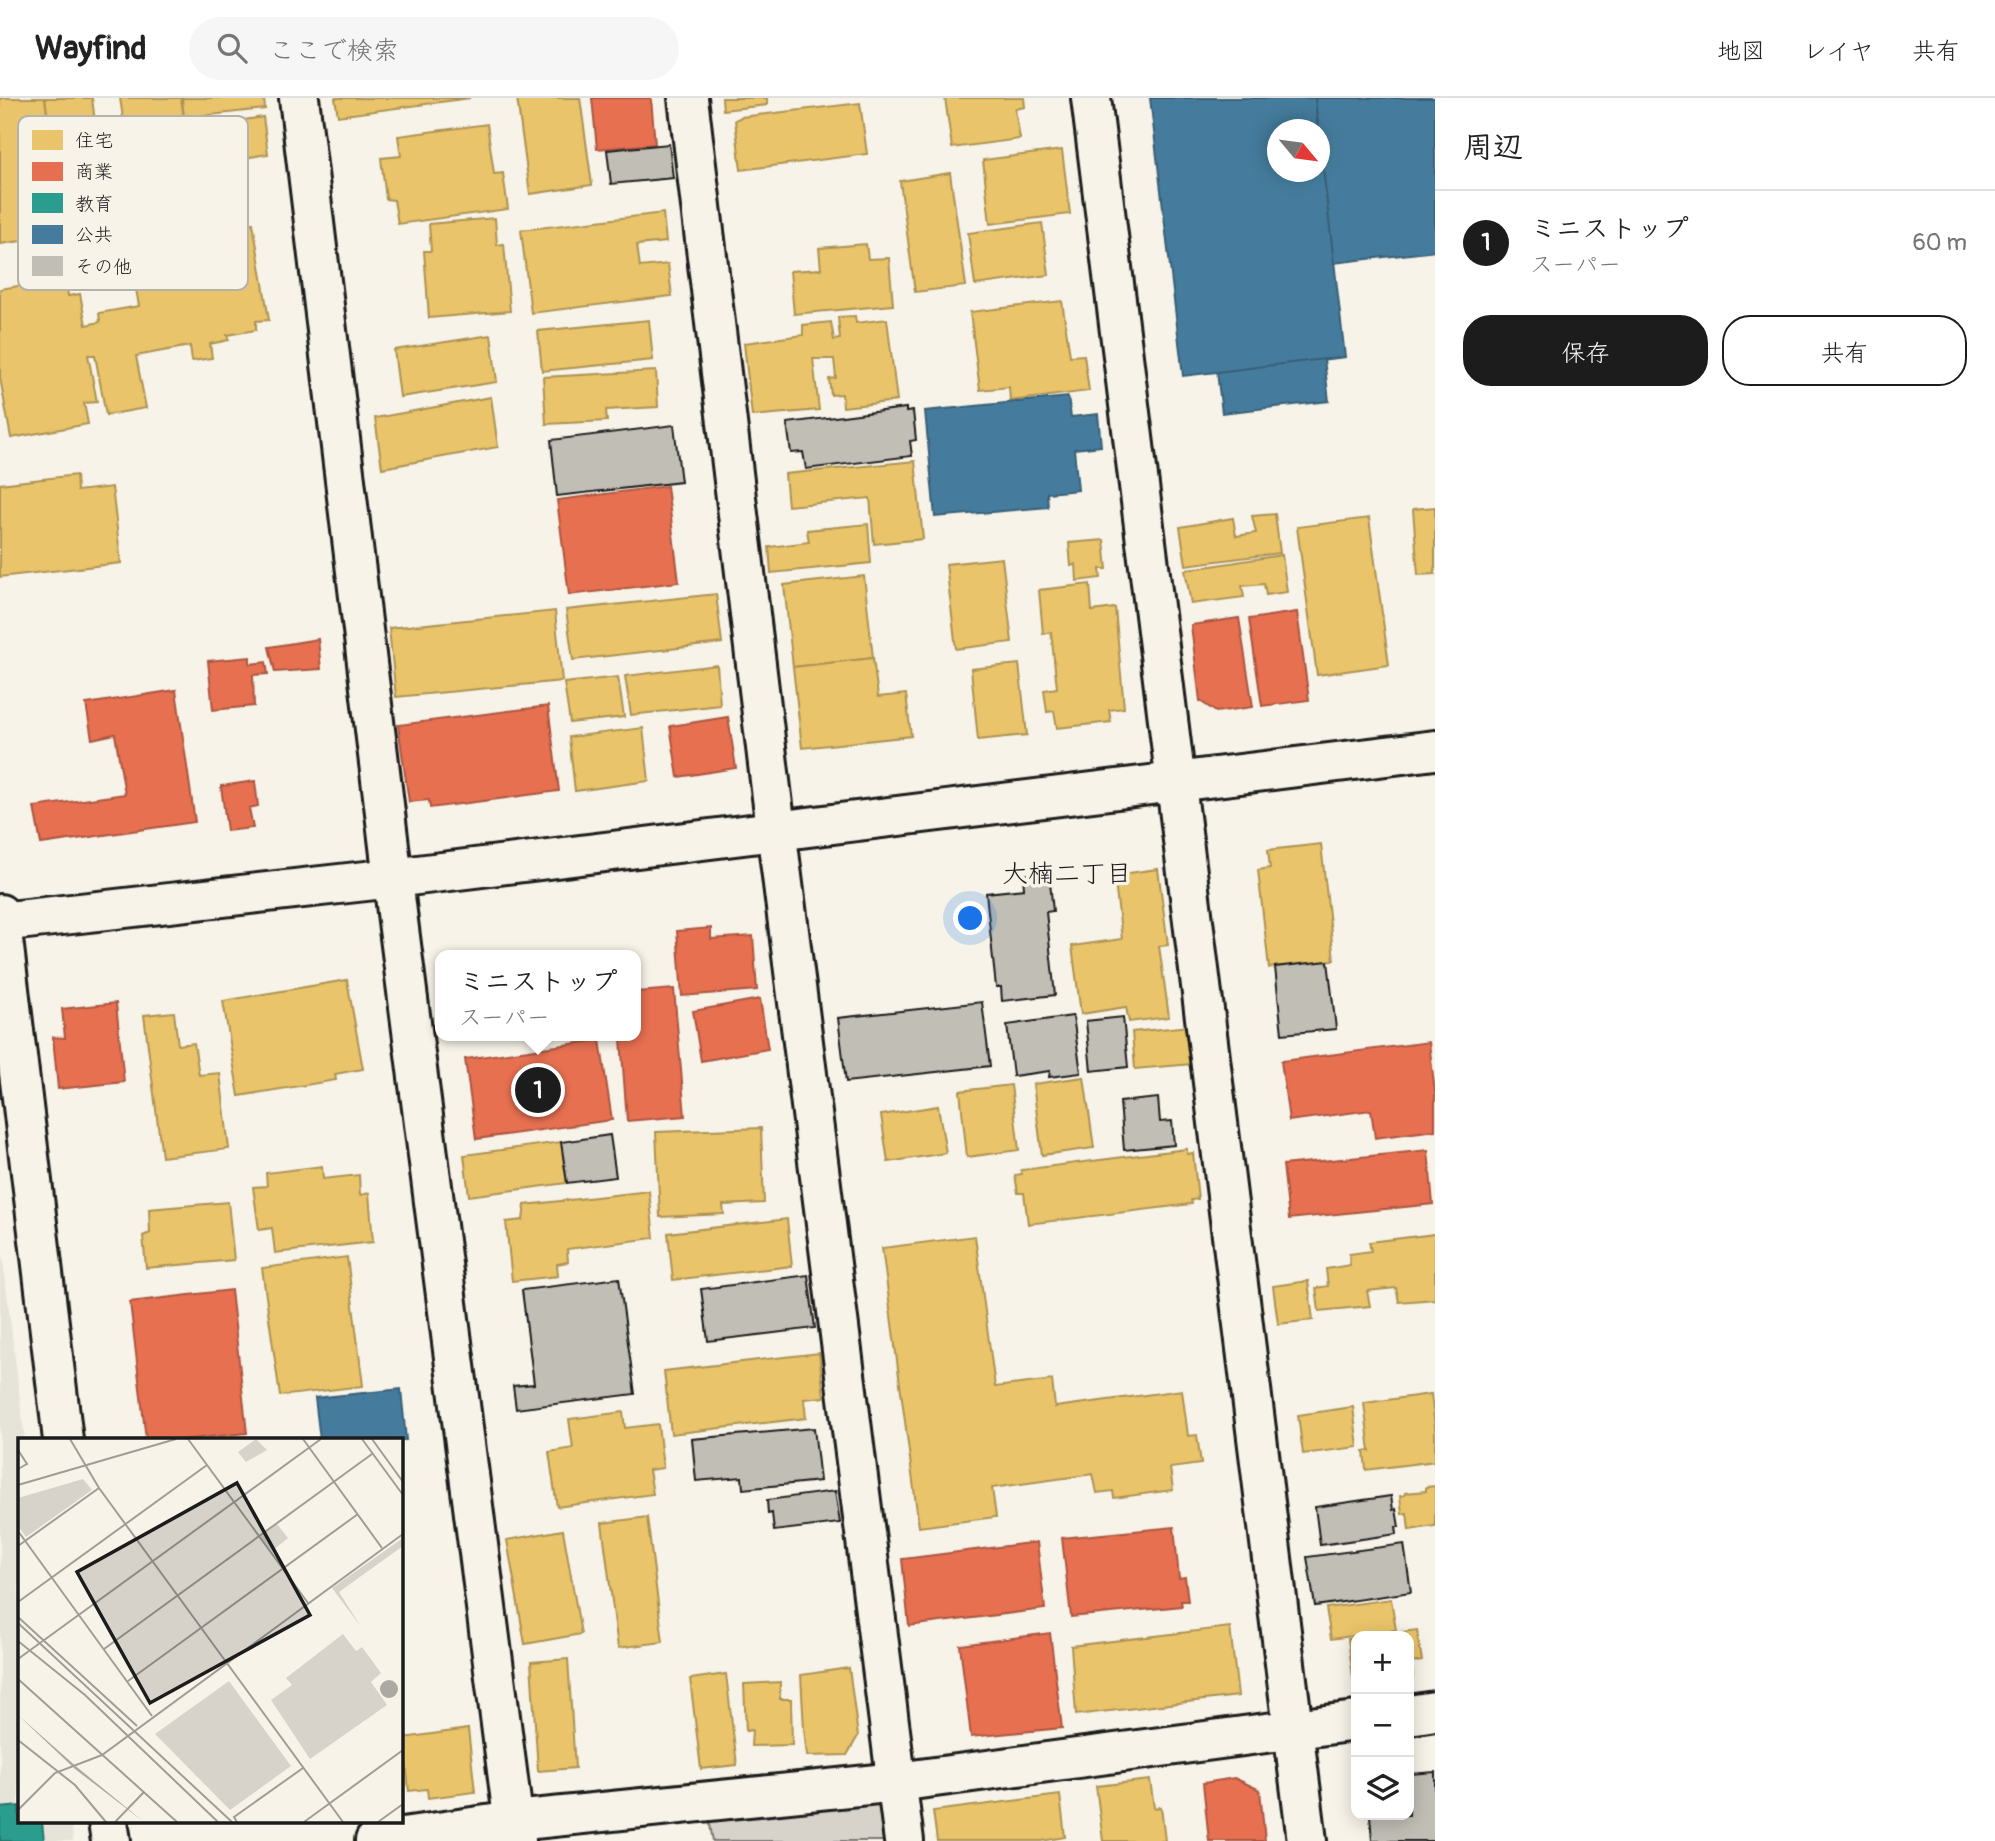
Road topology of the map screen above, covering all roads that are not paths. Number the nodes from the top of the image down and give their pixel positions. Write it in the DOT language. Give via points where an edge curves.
graph roads {
  1 [pos="299,98"];
  2 [pos="688,98"];
  3 [pos="1091,98"];
  4 [pos="1435,750"];
  5 [pos="1176,782"];
  6 [pos="777,831"];
  7 [pos="393,878"];
  8 [pos="0,920"];
  9 [pos="63,1438"];
  10 [pos="1435,1711"];
  11 [pos="1414,1714"];
  12 [pos="1351,1722"];
  13 [pos="1293,1730"];
  14 [pos="897,1782"];
  15 [pos="515,1831"];
  16 [pos="374,1841"];
  17 [pos="904,1841"];
  18 [pos="1307,1841"];
  1 -- 7 [label="street"];
  2 -- 6 [label="street"];
  3 -- 5 [label="street"];
  4 -- 5 [label="street"];
  5 -- 6 [label="street"];
  5 -- 13 [label="street"];
  6 -- 7 [label="street"];
  6 -- 14 [label="street"];
  7 -- 8 [label="street"];
  7 -- 15 [label="street"];
  8 -- 9 [label="street"];
  10 -- 11 [label="street"];
  12 -- 13 [label="street"];
  13 -- 14 [label="street"];
  13 -- 18 [label="street"];
  14 -- 15 [label="street"];
  14 -- 17 [label="street"];
  15 -- 16 [label="street"];
}
